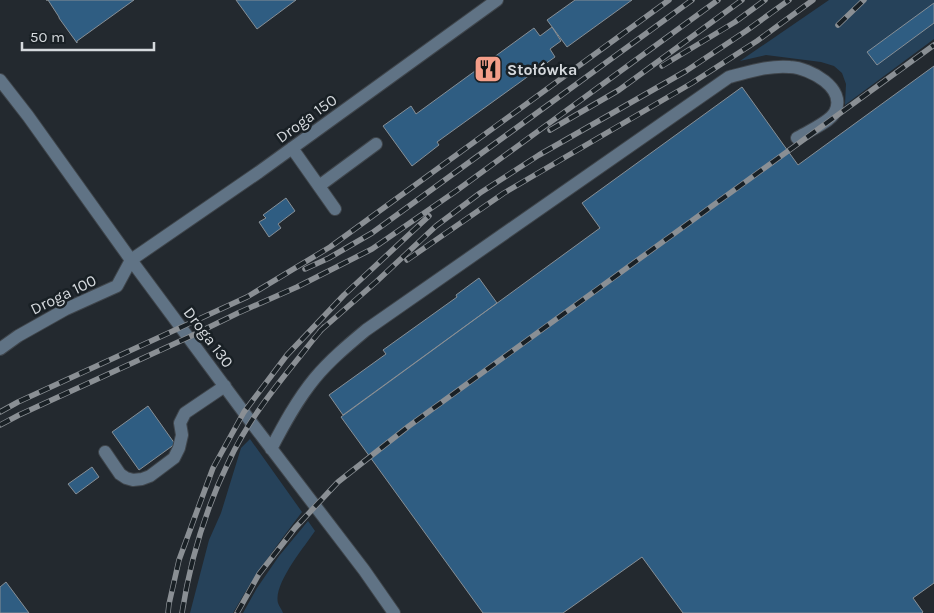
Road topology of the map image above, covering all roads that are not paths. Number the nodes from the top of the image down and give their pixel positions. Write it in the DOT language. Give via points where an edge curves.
graph roads {
  1 [pos="497,0"];
  2 [pos="0,80"];
  3 [pos="797,138"];
  4 [pos="376,144"];
  5 [pos="292,148"];
  6 [pos="319,186"];
  7 [pos="335,209"];
  8 [pos="131,260"];
  9 [pos="0,349"];
  10 [pos="225,386"];
  11 [pos="271,448"];
  12 [pos="105,452"];
  13 [pos="394,613"];
  1 -- 5 [label="lane, Droga 150"];
  2 -- 8 [label="lane, Droga 130"];
  3 -- 11 [label="lane" via="835,113 837,100 834,90 816,74 792,66 758,69 729,77 366,330 315,378"];
  4 -- 6 [label="lane"];
  5 -- 6 [label="lane"];
  5 -- 8 [label="lane, Droga 150"];
  6 -- 7 [label="lane"];
  8 -- 9 [label="lane, Droga 100" via="117,286 66,309"];
  8 -- 10 [label="lane, Droga 130"];
  10 -- 11 [label="lane, Droga 130"];
  10 -- 12 [label="lane" via="185,413 174,458 150,476 134,480 126,478"];
  11 -- 13 [label="lane, Droga 130"];
}
